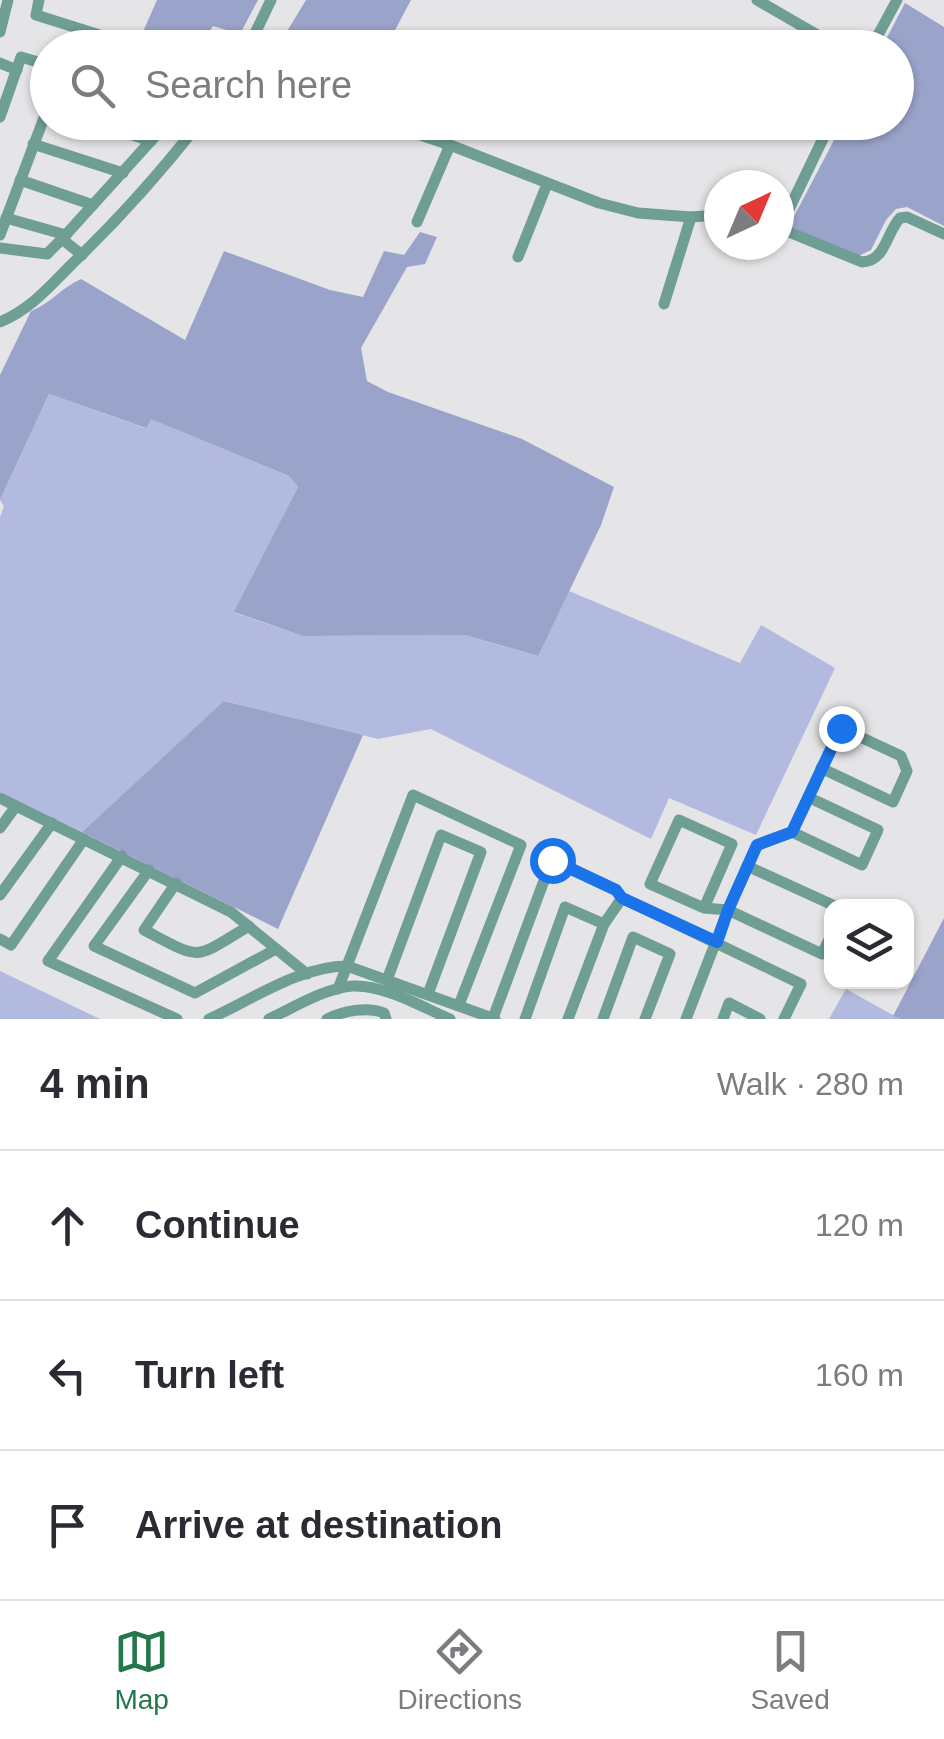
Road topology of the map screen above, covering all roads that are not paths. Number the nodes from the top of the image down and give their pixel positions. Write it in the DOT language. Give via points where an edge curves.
graph roads {
  1 [pos="8,0"];
  2 [pos="39,0"];
  3 [pos="271,0"];
  4 [pos="757,0"];
  5 [pos="897,0"];
  6 [pos="1,26"];
  7 [pos="84,30"];
  8 [pos="257,30"];
  9 [pos="809,30"];
  10 [pos="881,30"];
  11 [pos="30,59"];
  12 [pos="0,63"];
  13 [pos="16,70"];
  14 [pos="1,111"];
  15 [pos="35,140"];
  16 [pos="148,140"];
  17 [pos="186,140"];
  18 [pos="438,140"];
  19 [pos="822,140"];
  20 [pos="151,141"];
  21 [pos="33,144"];
  22 [pos="450,144"];
  23 [pos="122,173"];
  24 [pos="20,180"];
  25 [pos="547,184"];
  26 [pos="794,197"];
  27 [pos="93,204"];
  28 [pos="704,216"];
  29 [pos="691,217"];
  30 [pos="6,218"];
  31 [pos="418,222"];
  32 [pos="794,234"];
  33 [pos="944,234"];
  34 [pos="0,236"];
  35 [pos="64,237"];
  36 [pos="0,248"];
  37 [pos="82,254"];
  38 [pos="518,258"];
  39 [pos="664,304"];
  40 [pos="0,322"];
  41 [pos="822,768"];
  42 [pos="808,797"];
  43 [pos="0,798"];
  44 [pos="16,806"];
  45 [pos="52,823"];
  46 [pos="0,828"];
  47 [pos="792,832"];
  48 [pos="84,839"];
  49 [pos="122,856"];
  50 [pos="747,866"];
  51 [pos="149,870"];
  52 [pos="176,883"];
  53 [pos="0,895"];
  54 [pos="622,898"];
  55 [pos="824,901"];
  56 [pos="704,908"];
  57 [pos="728,910"];
  58 [pos="604,924"];
  59 [pos="249,926"];
  60 [pos="0,940"];
  61 [pos="717,942"];
  62 [pos="276,949"];
  63 [pos="824,950"];
  64 [pos="347,966"];
  65 [pos="307,974"];
  66 [pos="387,980"];
  67 [pos="338,989"];
  68 [pos="428,994"];
  69 [pos="460,1006"];
  70 [pos="333,1017"];
  71 [pos="494,1018"];
  72 [pos="177,1019"];
  73 [pos="209,1019"];
  74 [pos="270,1019"];
  75 [pos="386,1019"];
  76 [pos="450,1019"];
  77 [pos="524,1019"];
  78 [pos="568,1019"];
  79 [pos="603,1019"];
  80 [pos="645,1019"];
  81 [pos="686,1019"];
  82 [pos="723,1019"];
  83 [pos="760,1019"];
  84 [pos="784,1019"];
  1 -- 6 [label="street"];
  2 -- 7 [label="street" via="36,15"];
  3 -- 8 [label="street"];
  4 -- 9 [label="street"];
  5 -- 10 [label="street"];
  11 -- 13 [label="street" via="21,57"];
  12 -- 13 [label="street"];
  13 -- 14 [label="street"];
  15 -- 21 [label="street"];
  16 -- 20 [label="street"];
  17 -- 37 [label="street"];
  18 -- 22 [label="street"];
  19 -- 26 [label="street"];
  20 -- 23 [label="street"];
  21 -- 23 [label="street"];
  21 -- 24 [label="street"];
  22 -- 25 [label="street"];
  22 -- 31 [label="street"];
  23 -- 27 [label="street"];
  24 -- 27 [label="street"];
  24 -- 30 [label="street"];
  25 -- 29 [label="street" via="638,213"];
  25 -- 38 [label="street"];
  27 -- 35 [label="street"];
  28 -- 29 [label="street"];
  29 -- 39 [label="street"];
  30 -- 34 [label="street"];
  30 -- 35 [label="street"];
  32 -- 33 [label="street" via="872,262 900,218"];
  35 -- 36 [label="street" via="47,254"];
  35 -- 37 [label="street"];
  37 -- 40 [label="street" via="24,312"];
  41 -- 41 [label="street" via="841,728 900,756 908,771 893,802"];
  41 -- 42 [label="street"];
  42 -- 47 [label="street"];
  42 -- 47 [label="street" via="878,830 862,865"];
  43 -- 44 [label="street"];
  44 -- 45 [label="street"];
  44 -- 46 [label="street"];
  45 -- 48 [label="street"];
  45 -- 53 [label="street"];
  47 -- 50 [label="street" via="757,845"];
  48 -- 49 [label="street"];
  48 -- 60 [label="street" via="11,945"];
  49 -- 51 [label="street"];
  49 -- 72 [label="street" via="48,960"];
  50 -- 55 [label="street"];
  50 -- 57 [label="street"];
  51 -- 52 [label="street"];
  51 -- 62 [label="street" via="94,946 195,994"];
  52 -- 59 [label="street"];
  52 -- 59 [label="street" via="144,930 193,955"];
  54 -- 58 [label="street"];
  54 -- 61 [label="street"];
  54 -- 71 [label="street" via="552,860"];
  56 -- 56 [label="street" via="650,884 678,820 732,844"];
  56 -- 57 [label="street"];
  57 -- 61 [label="street"];
  57 -- 63 [label="street"];
  58 -- 77 [label="street" via="565,907"];
  58 -- 78 [label="street"];
  59 -- 62 [label="street"];
  61 -- 81 [label="street"];
  61 -- 84 [label="street" via="801,984"];
  62 -- 65 [label="street"];
  64 -- 65 [label="street"];
  64 -- 66 [label="street"];
  64 -- 67 [label="street"];
  64 -- 69 [label="street" via="413,794 521,845"];
  65 -- 73 [label="street"];
  66 -- 68 [label="street"];
  66 -- 68 [label="street" via="440,835 480,852"];
  67 -- 74 [label="street"];
  67 -- 76 [label="street" via="358,986"];
  68 -- 69 [label="street"];
  69 -- 71 [label="street"];
  70 -- 75 [label="street" via="380,1010"];
  79 -- 80 [label="street" via="632,937 670,954"];
  82 -- 83 [label="street" via="729,1004"];
}
